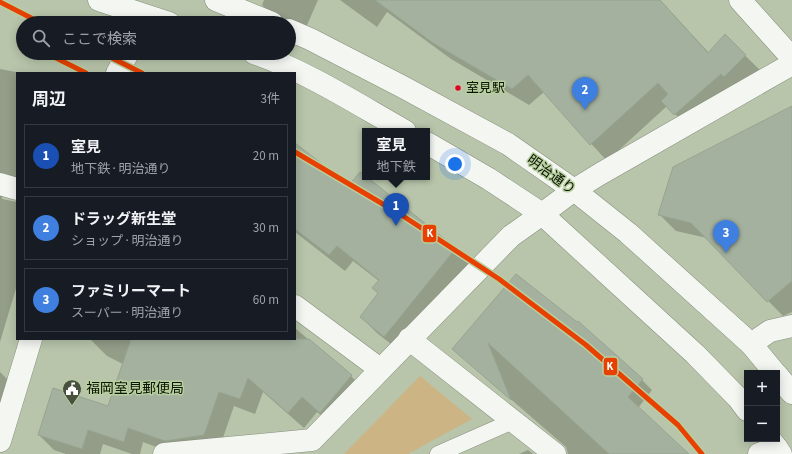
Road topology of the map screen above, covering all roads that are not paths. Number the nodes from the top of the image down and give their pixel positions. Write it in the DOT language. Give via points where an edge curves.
graph roads {
  1 [pos="99,0"];
  2 [pos="216,0"];
  3 [pos="740,0"];
  4 [pos="150,13"];
  5 [pos="255,16"];
  6 [pos="296,33"];
  7 [pos="792,58"];
  8 [pos="124,60"];
  9 [pos="275,60"];
  10 [pos="792,64"];
  11 [pos="118,72"];
  12 [pos="400,128"];
  13 [pos="430,145"];
  14 [pos="0,184"];
  15 [pos="16,189"];
  16 [pos="574,190"];
  17 [pos="542,214"];
  18 [pos="296,307"];
  19 [pos="792,326"];
  20 [pos="409,339"];
  21 [pos="31,340"];
  22 [pos="750,344"];
  23 [pos="380,369"];
  24 [pos="772,370"];
  25 [pos="780,379"];
  26 [pos="792,393"];
  27 [pos="744,406"];
  28 [pos="513,421"];
  29 [pos="0,442"];
  30 [pos="310,447"];
  31 [pos="164,454"];
  32 [pos="438,454"];
  33 [pos="555,454"];
  1 -- 4 [label="street"];
  2 -- 5 [label="street"];
  3 -- 7 [label="street"];
  6 -- 16 [label="street, 明治通り" via="508,144"];
  8 -- 11 [label="street"];
  9 -- 12 [label="street"];
  10 -- 16 [label="street"];
  13 -- 17 [label="street"];
  14 -- 15 [label="street"];
  16 -- 17 [label="street"];
  16 -- 22 [label="street, 明治通り" via="628,233"];
  17 -- 20 [label="street" via="511,236"];
  17 -- 27 [label="street" via="695,354"];
  18 -- 23 [label="street"];
  19 -- 22 [label="street" via="770,331"];
  20 -- 23 [label="street"];
  20 -- 28 [label="street"];
  21 -- 29 [label="street"];
  22 -- 24 [label="street, 明治通り"];
  23 -- 30 [label="street"];
  25 -- 26 [label="street"];
  28 -- 32 [label="lane"];
  28 -- 33 [label="street"];
  30 -- 31 [label="street"];
}
